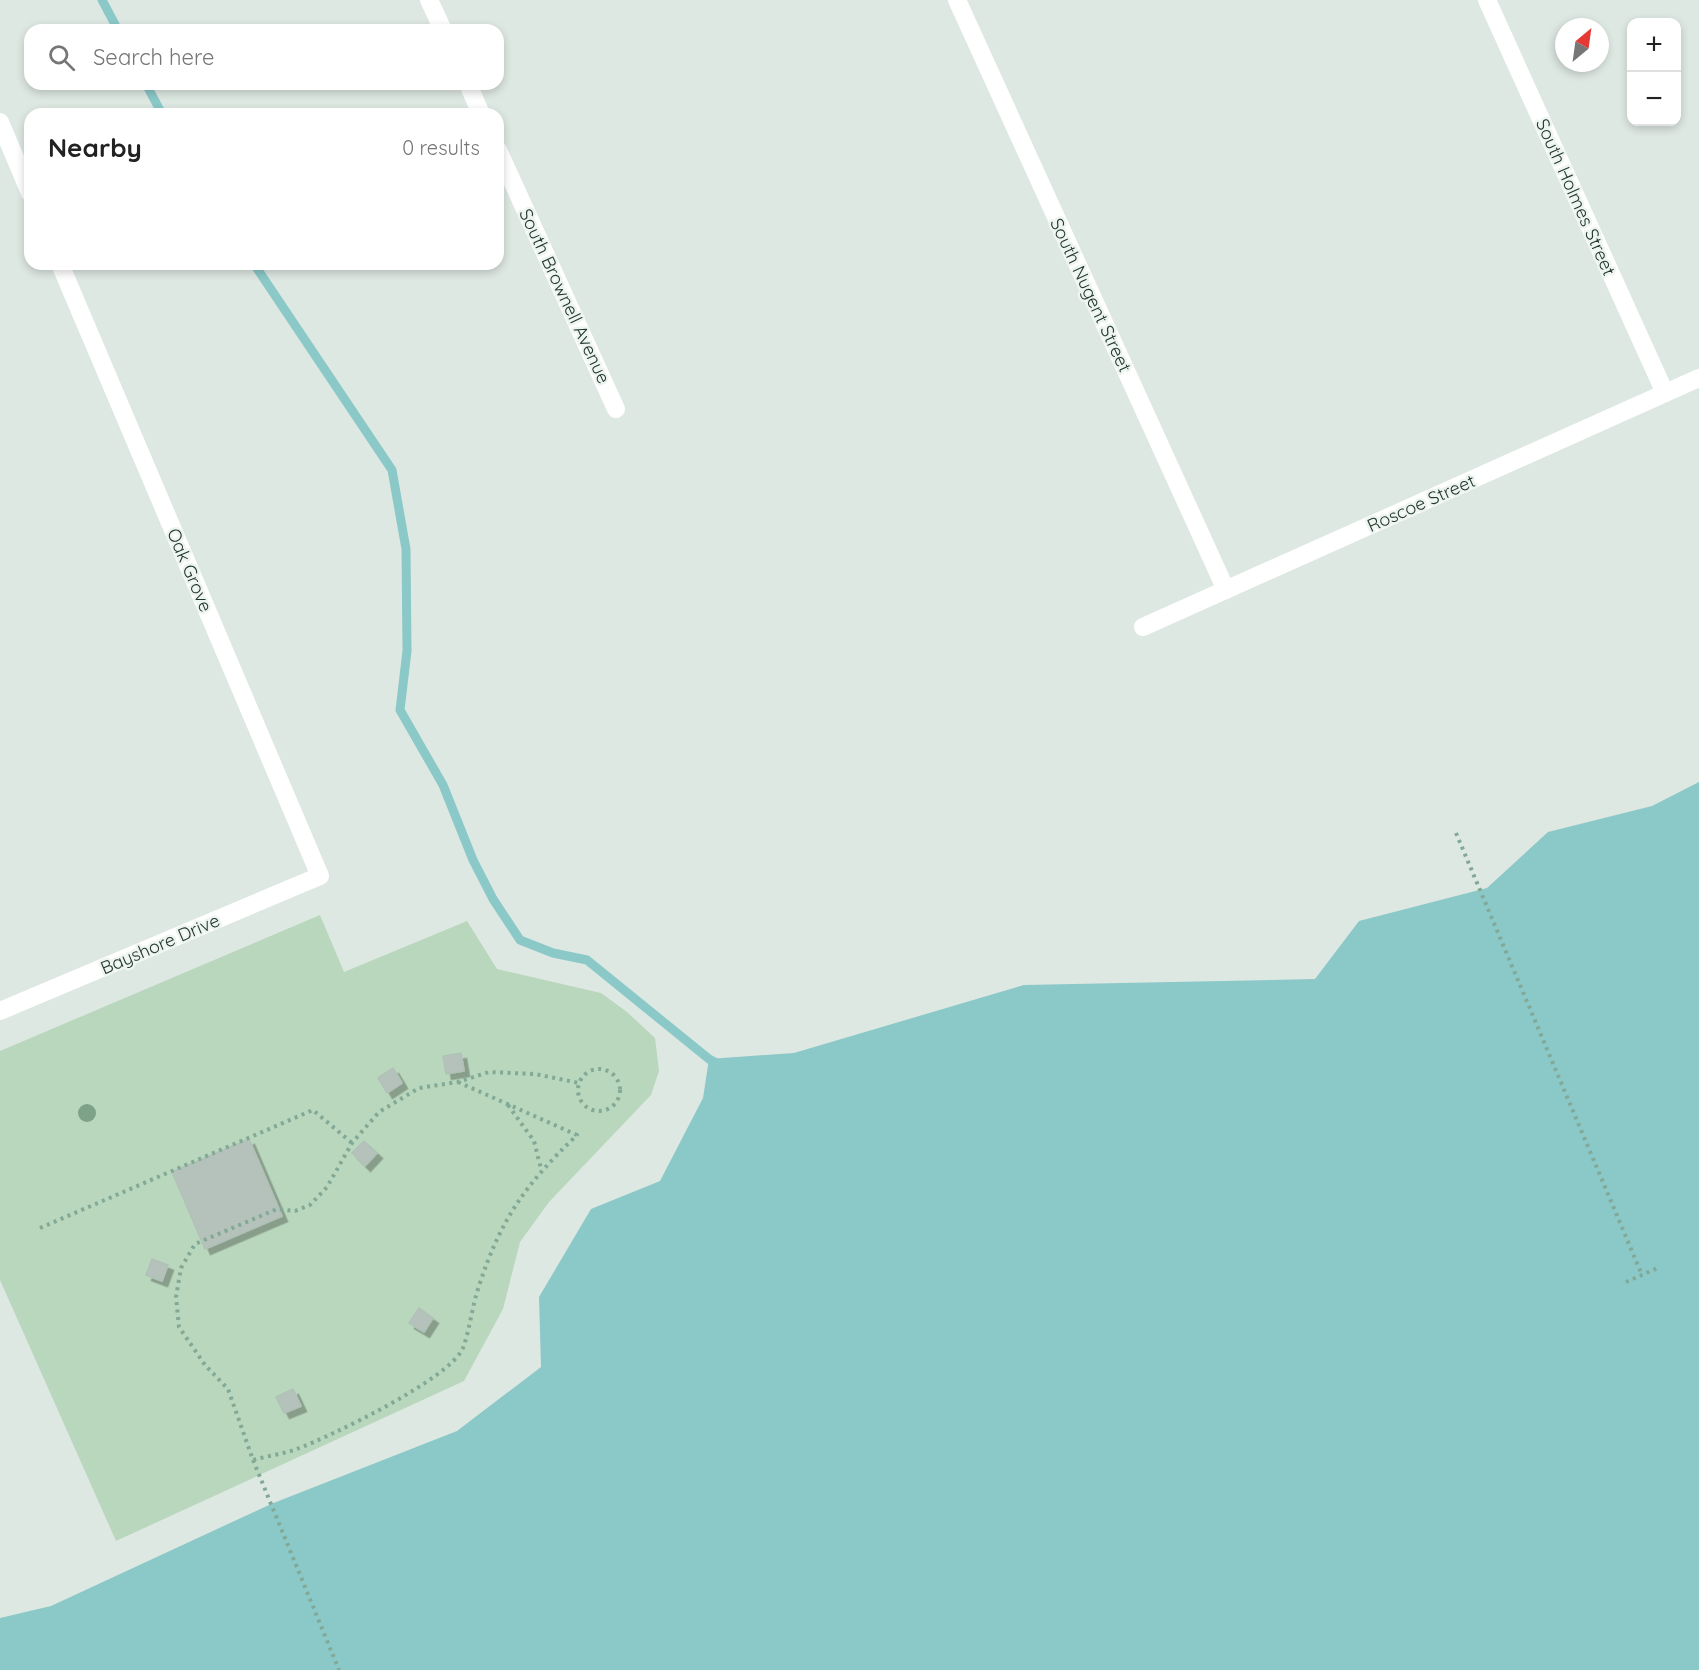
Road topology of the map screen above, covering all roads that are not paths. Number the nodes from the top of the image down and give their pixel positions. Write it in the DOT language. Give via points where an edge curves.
graph roads {
  1 [pos="429,0"];
  2 [pos="957,0"];
  3 [pos="1486,0"];
  4 [pos="440,24"];
  5 [pos="471,90"];
  6 [pos="478,108"];
  7 [pos="0,122"];
  8 [pos="504,163"];
  9 [pos="24,179"];
  10 [pos="63,270"];
  11 [pos="1699,378"];
  12 [pos="1665,393"];
  13 [pos="616,409"];
  14 [pos="1226,590"];
  15 [pos="1143,627"];
  16 [pos="320,876"];
  17 [pos="0,1011"];
  1 -- 4 [label="street"];
  2 -- 14 [label="street, South Nugent Street"];
  3 -- 12 [label="street, South Holmes Street"];
  5 -- 6 [label="street"];
  7 -- 9 [label="street"];
  8 -- 13 [label="street, South Brownell Avenue"];
  10 -- 16 [label="street, Oak Grove"];
  11 -- 12 [label="street, Roscoe Street"];
  12 -- 14 [label="street, Roscoe Street"];
  14 -- 15 [label="street, Roscoe Street"];
  16 -- 17 [label="street, Bayshore Drive"];
}
